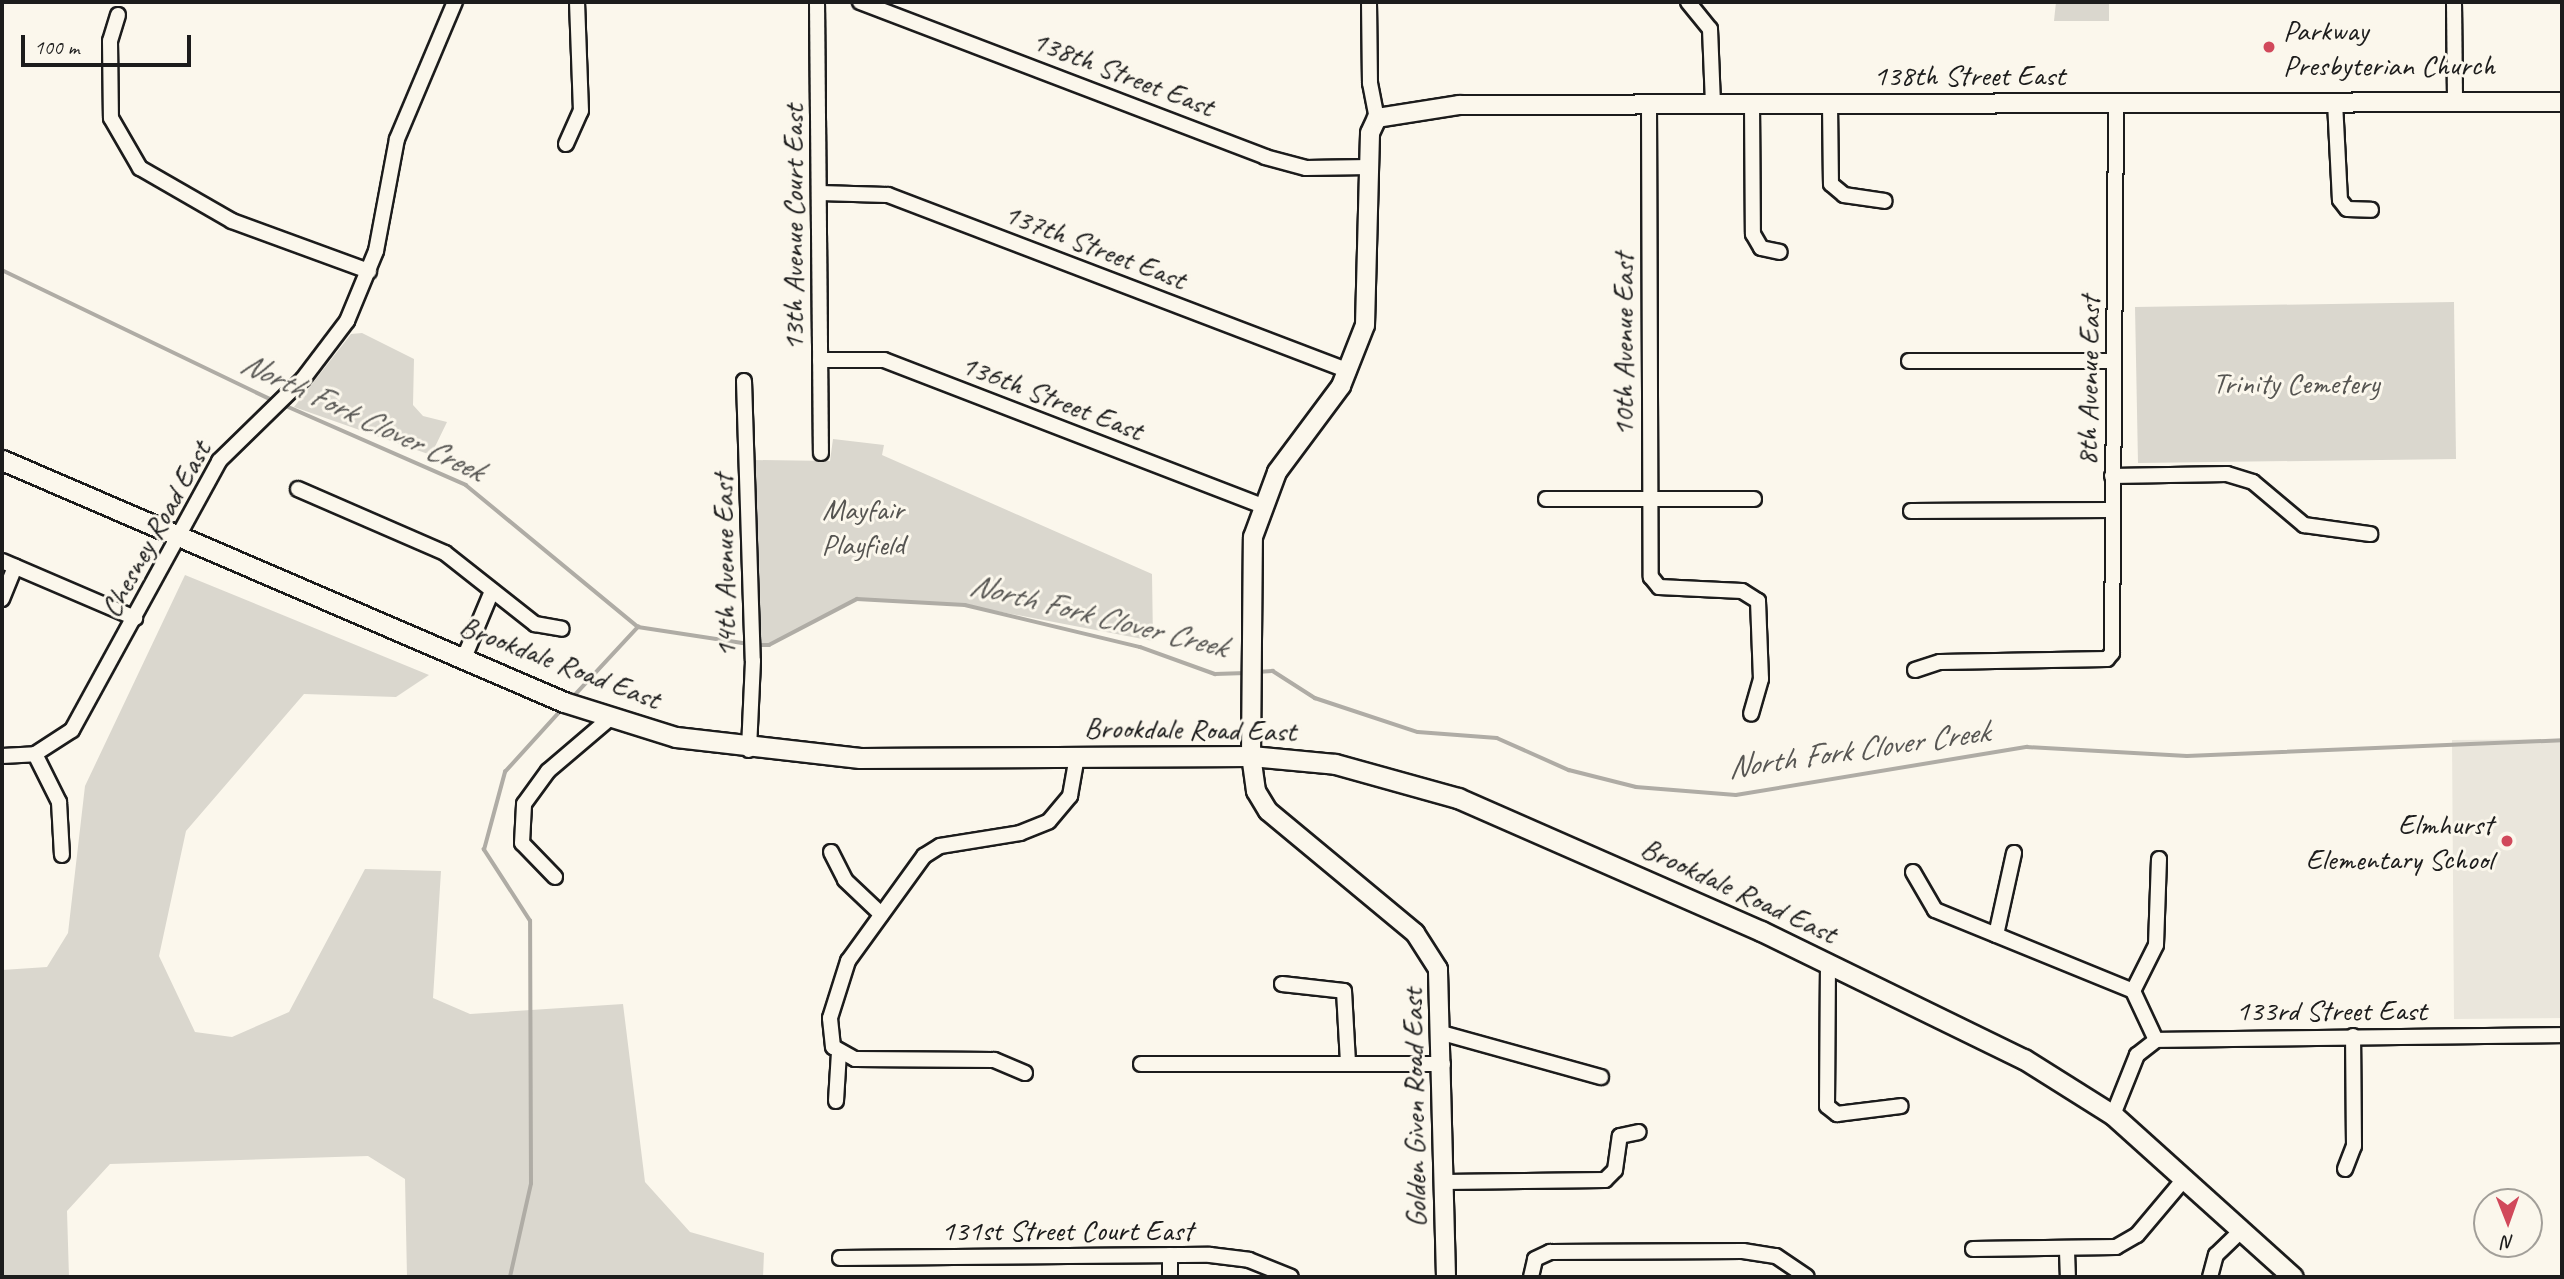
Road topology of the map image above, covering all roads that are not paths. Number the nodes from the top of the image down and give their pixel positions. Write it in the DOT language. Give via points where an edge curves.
graph roads {
  1 [pos="455,2"];
  2 [pos="577,2"];
  3 [pos="817,2"];
  4 [pos="860,2"];
  5 [pos="1369,2"];
  6 [pos="1688,2"];
  7 [pos="2454,2"];
  8 [pos="118,15"];
  9 [pos="2335,102"];
  10 [pos="2455,102"];
  11 [pos="2562,102"];
  12 [pos="2116,103"];
  13 [pos="1713,104"];
  14 [pos="1752,104"];
  15 [pos="1830,104"];
  16 [pos="1649,105"];
  17 [pos="1377,118"];
  18 [pos="566,145"];
  19 [pos="1370,167"];
  20 [pos="819,193"];
  21 [pos="1885,201"];
  22 [pos="2371,211"];
  23 [pos="1780,252"];
  24 [pos="369,271"];
  25 [pos="820,360"];
  26 [pos="1909,361"];
  27 [pos="2113,361"];
  28 [pos="1348,371"];
  29 [pos="744,381"];
  30 [pos="821,453"];
  31 [pos="2,460"];
  32 [pos="2112,476"];
  33 [pos="298,489"];
  34 [pos="1546,499"];
  35 [pos="1649,499"];
  36 [pos="1754,499"];
  37 [pos="1260,505"];
  38 [pos="2112,510"];
  39 [pos="1911,511"];
  40 [pos="2370,534"];
  41 [pos="175,536"];
  42 [pos="8,563"];
  43 [pos="492,591"];
  44 [pos="2,599"];
  45 [pos="135,618"];
  46 [pos="562,629"];
  47 [pos="464,658"];
  48 [pos="1915,670"];
  49 [pos="1751,714"];
  50 [pos="609,719"];
  51 [pos="749,750"];
  52 [pos="35,754"];
  53 [pos="1251,755"];
  54 [pos="2,756"];
  55 [pos="1077,757"];
  56 [pos="831,852"];
  57 [pos="2014,853"];
  58 [pos="62,855"];
  59 [pos="2159,859"];
  60 [pos="1913,872"];
  61 [pos="555,877"];
  62 [pos="881,914"];
  63 [pos="1996,935"];
  64 [pos="1828,963"];
  65 [pos="1282,984"];
  66 [pos="2133,991"];
  67 [pos="1442,1033"];
  68 [pos="2562,1035"];
  69 [pos="2353,1036"];
  70 [pos="2155,1040"];
  71 [pos="839,1052"];
  72 [pos="1348,1063"];
  73 [pos="1141,1064"];
  74 [pos="1443,1064"];
  75 [pos="1025,1073"];
  76 [pos="1601,1077"];
  77 [pos="836,1101"];
  78 [pos="1901,1106"];
  79 [pos="2113,1115"];
  80 [pos="1639,1132"];
  81 [pos="2345,1169"];
  82 [pos="2185,1178"];
  83 [pos="1444,1182"];
  84 [pos="2242,1230"];
  85 [pos="1973,1249"];
  86 [pos="2067,1251"];
  87 [pos="1170,1255"];
  88 [pos="840,1258"];
  89 [pos="1170,1277"];
  90 [pos="1291,1277"];
  91 [pos="1446,1277"];
  92 [pos="1531,1277"];
  93 [pos="1807,1277"];
  94 [pos="2068,1277"];
  95 [pos="2210,1277"];
  96 [pos="2293,1277"];
  1 -- 24 [label="street, Chesney Road East" via="397,139"];
  2 -- 18 [label="street" via="581,111"];
  3 -- 20 [label="street, 13th Avenue Court East"];
  4 -- 19 [label="street, 138th Street East" via="1265,157 1306,169"];
  5 -- 17 [label="street, Golden Given Road East" via="1371,97"];
  6 -- 13 [label="street" via="1710,29"];
  7 -- 10 [label="street"];
  8 -- 24 [label="street" via="110,41 111,118 140,168 232,221"];
  9 -- 10 [label="street, 138th Street East"];
  9 -- 12 [label="street, 138th Street East"];
  9 -- 22 [label="street" via="2342,204"];
  10 -- 11 [label="street, 138th Street East"];
  12 -- 15 [label="street, 138th Street East"];
  12 -- 27 [label="street, 8th Avenue East"];
  13 -- 14 [label="street, 138th Street East"];
  13 -- 16 [label="street, 138th Street East"];
  14 -- 15 [label="street, 138th Street East"];
  14 -- 23 [label="street" via="1754,234 1760,248"];
  15 -- 21 [label="street" via="1831,184 1844,195"];
  16 -- 17 [label="street, 138th Street East" via="1451,105"];
  16 -- 35 [label="street, 10th Avenue East"];
  17 -- 19 [label="street, Golden Given Road East"];
  19 -- 28 [label="street, Golden Given Road East" via="1370,296"];
  20 -- 25 [label="street, 13th Avenue Court East"];
  20 -- 28 [label="street, 137th Street East" via="888,195"];
  24 -- 41 [label="street, Chesney Road East" via="332,344 219,461"];
  25 -- 30 [label="street, 13th Avenue Court East"];
  25 -- 37 [label="street, 136th Street East" via="884,360"];
  26 -- 27 [label="street"];
  27 -- 32 [label="street, 8th Avenue East"];
  28 -- 37 [label="street, Golden Given Road East"];
  29 -- 51 [label="street, 14th Avenue East" via="753,661"];
  31 -- 41 [label="main road, Brookdale Road East"];
  32 -- 38 [label="street, 8th Avenue East"];
  32 -- 40 [label="street" via="2227,474 2253,482 2304,525"];
  33 -- 43 [label="street" via="445,553"];
  34 -- 35 [label="street"];
  35 -- 36 [label="street"];
  35 -- 49 [label="street, 10th Avenue East" via="1654,584 1750,593 1758,601 1760,693"];
  37 -- 53 [label="street, Golden Given Road East" via="1251,551"];
  38 -- 39 [label="street"];
  38 -- 48 [label="street, 8th Avenue East" via="2116,637 2108,659 1940,662"];
  41 -- 45 [label="street, Chesney Road East"];
  41 -- 47 [label="main road, Brookdale Road East"];
  42 -- 44 [label="street"];
  42 -- 45 [label="street"];
  43 -- 46 [label="street" via="535,624"];
  43 -- 47 [label="street"];
  45 -- 52 [label="street, Chesney Road East" via="83,717"];
  47 -- 50 [label="main road, Brookdale Road East"];
  50 -- 51 [label="main road, Brookdale Road East"];
  50 -- 61 [label="street" via="548,771 524,804 522,843"];
  51 -- 55 [label="main road, Brookdale Road East" via="860,758"];
  52 -- 54 [label="street"];
  52 -- 58 [label="street" via="59,802"];
  53 -- 55 [label="main road, Brookdale Road East"];
  53 -- 64 [label="main road, Brookdale Road East" via="1335,764 1458,798"];
  53 -- 67 [label="street, Golden Given Road East" via="1256,791 1275,818 1423,941 1440,980"];
  55 -- 62 [label="street" via="1070,796 1049,821 1020,833 931,850"];
  56 -- 62 [label="street" via="845,880"];
  57 -- 63 [label="street"];
  59 -- 66 [label="street" via="2157,946"];
  60 -- 63 [label="street" via="1935,910"];
  62 -- 71 [label="street" via="838,983 829,1036"];
  63 -- 66 [label="street"];
  64 -- 78 [label="street" via="1827,1106 1837,1114"];
  64 -- 79 [label="main road, Brookdale Road East" via="2024,1059"];
  65 -- 72 [label="street" via="1344,990"];
  66 -- 70 [label="street"];
  67 -- 74 [label="street, Golden Given Road East"];
  67 -- 76 [label="street"];
  68 -- 69 [label="street, 133rd Street East"];
  69 -- 70 [label="street, 133rd Street East"];
  69 -- 81 [label="street" via="2354,1146"];
  70 -- 79 [label="street" via="2137,1055"];
  71 -- 75 [label="street" via="874,1060 994,1060"];
  71 -- 77 [label="street"];
  72 -- 73 [label="street"];
  72 -- 74 [label="street"];
  74 -- 83 [label="street, Golden Given Road East"];
  79 -- 82 [label="main road, Brookdale Road East"];
  80 -- 83 [label="street" via="1620,1136 1615,1170 1605,1180"];
  82 -- 84 [label="main road, Brookdale Road East"];
  82 -- 86 [label="street" via="2131,1240"];
  83 -- 91 [label="street, Golden Given Road East"];
  84 -- 95 [label="street" via="2216,1255"];
  84 -- 96 [label="main road, Brookdale Road East"];
  85 -- 86 [label="street"];
  86 -- 94 [label="street"];
  87 -- 88 [label="street, 131st Street Court East"];
  87 -- 89 [label="street"];
  87 -- 90 [label="street, 131st Street Court East" via="1241,1258"];
  92 -- 93 [label="street" via="1541,1254 1751,1251 1786,1261"];
}
